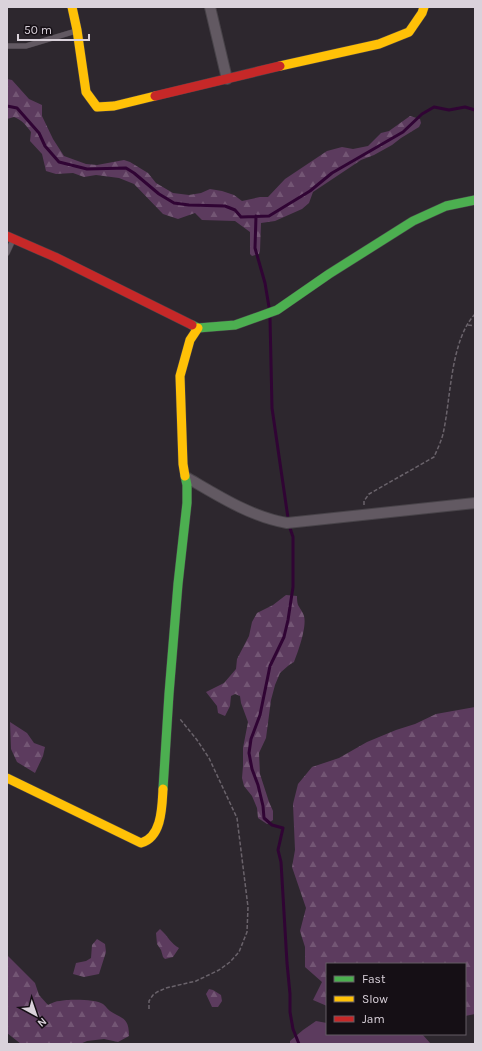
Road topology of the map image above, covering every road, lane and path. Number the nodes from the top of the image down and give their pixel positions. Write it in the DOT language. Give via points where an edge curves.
graph roads {
  1 [pos="72,7"];
  2 [pos="210,7"];
  3 [pos="424,7"];
  4 [pos="77,30"];
  5 [pos="7,46"];
  6 [pos="227,79"];
  7 [pos="475,200"];
  8 [pos="10,237"];
  9 [pos="7,253"];
  10 [pos="475,314"];
  11 [pos="468,325"];
  12 [pos="475,326"];
  13 [pos="198,328"];
  14 [pos="186,477"];
  15 [pos="475,503"];
  16 [pos="364,514"];
  17 [pos="168,706"];
  18 [pos="7,778"];
  19 [pos="149,1009"];
  1 -- 4 [label="street"];
  2 -- 6 [label="street"];
  3 -- 6 [label="street" via="409,32 379,44"];
  4 -- 5 [label="lane" via="26,46"];
  4 -- 6 [label="street" via="86,92 97,108"];
  7 -- 13 [label="street" via="446,206 413,221 277,310 235,325"];
  8 -- 9 [label="lane"];
  8 -- 13 [label="street"];
  10 -- 11 [label="path"];
  11 -- 12 [label="path"];
  11 -- 16 [label="path" via="453,362 442,436 434,457 369,494 364,501"];
  13 -- 14 [label="street" via="190,340 180,376"];
  14 -- 16 [label="street" via="226,500 272,520 287,523"];
  14 -- 17 [label="street" via="187,503"];
  15 -- 16 [label="street"];
  17 -- 18 [label="street" via="162,807 158,827 148,842 141,843"];
  17 -- 19 [label="path" via="210,758 237,818 248,907 247,932 239,952 230,962 196,981 157,992 150,1001"];
}
